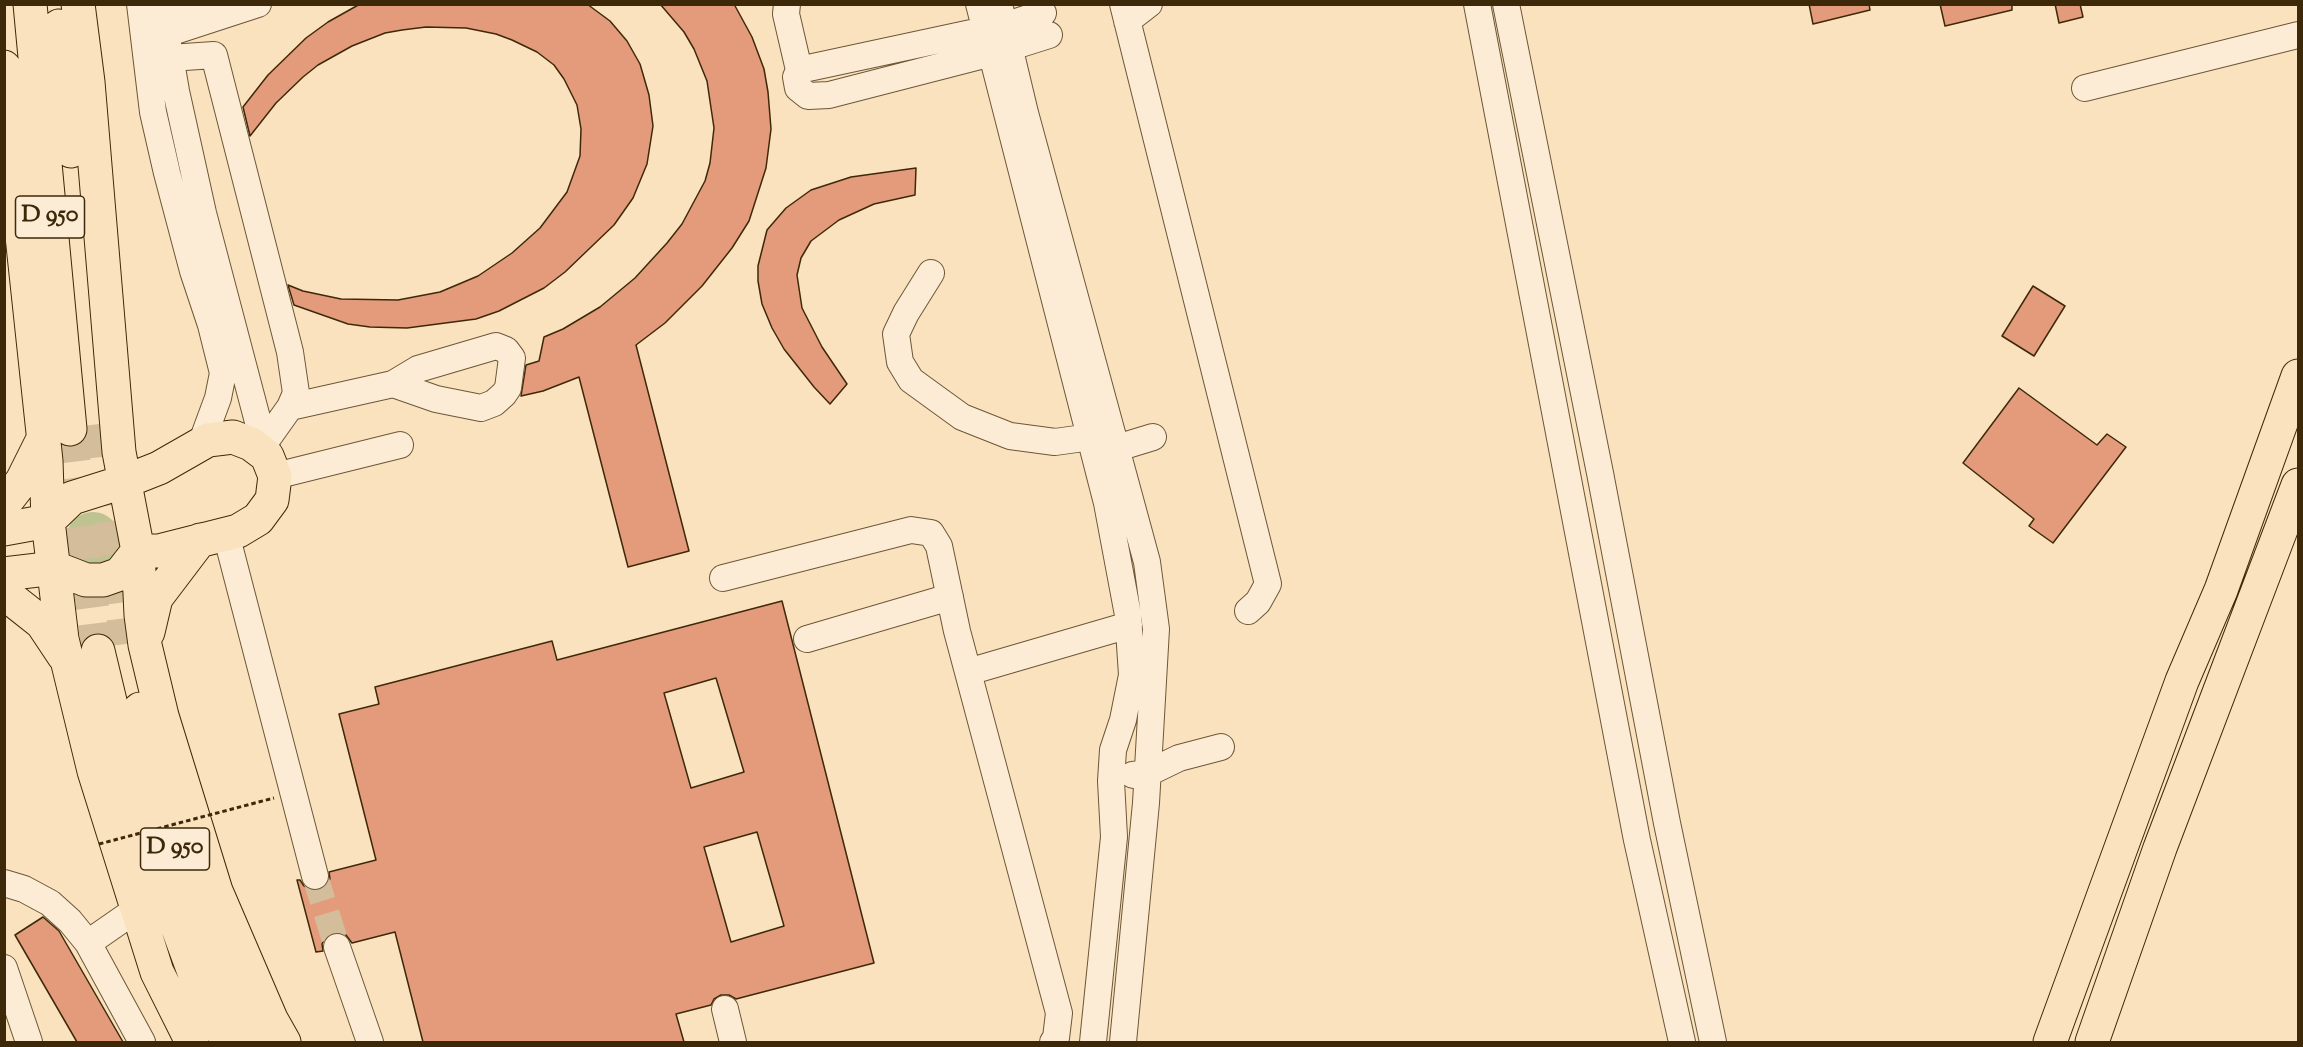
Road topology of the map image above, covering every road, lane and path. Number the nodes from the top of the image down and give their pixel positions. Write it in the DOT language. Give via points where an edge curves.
graph roads {
  1 [pos="30,4"];
  2 [pos="56,4"];
  3 [pos="78,4"];
  4 [pos="197,4"];
  5 [pos="258,4"];
  6 [pos="787,4"];
  7 [pos="979,4"];
  8 [pos="1149,4"];
  9 [pos="1477,4"];
  10 [pos="1506,4"];
  11 [pos="1125,13"];
  12 [pos="160,23"];
  13 [pos="1046,24"];
  14 [pos="998,32"];
  15 [pos="2298,35"];
  16 [pos="4,67"];
  17 [pos="2085,88"];
  18 [pos="931,273"];
  19 [pos="2298,376"];
  20 [pos="393,384"];
  21 [pos="290,407"];
  22 [pos="1090,437"];
  23 [pos="1154,437"];
  24 [pos="65,438"];
  25 [pos="201,444"];
  26 [pos="400,445"];
  27 [pos="1117,448"];
  28 [pos="268,459"];
  29 [pos="122,466"];
  30 [pos="2298,485"];
  31 [pos="4,504"];
  32 [pos="48,521"];
  33 [pos="4,530"];
  34 [pos="213,537"];
  35 [pos="138,551"];
  36 [pos="55,568"];
  37 [pos="4,574"];
  38 [pos="723,578"];
  39 [pos="4,592"];
  40 [pos="950,597"];
  41 [pos="1248,611"];
  42 [pos="1129,625"];
  43 [pos="807,639"];
  44 [pos="107,643"];
  45 [pos="968,672"];
  46 [pos="1118,737"];
  47 [pos="1150,743"];
  48 [pos="1221,747"];
  49 [pos="1179,758"];
  50 [pos="1112,766"];
  51 [pos="1148,773"];
  52 [pos="274,798"];
  53 [pos="99,844"];
  54 [pos="315,876"];
  55 [pos="4,883"];
  56 [pos="137,909"];
  57 [pos="88,943"];
  58 [pos="337,947"];
  59 [pos="4,968"];
  60 [pos="725,1010"];
  61 [pos="12,1017"];
  62 [pos="29,1042"];
  63 [pos="142,1042"];
  64 [pos="192,1042"];
  65 [pos="228,1042"];
  66 [pos="258,1042"];
  67 [pos="284,1042"];
  68 [pos="370,1042"];
  69 [pos="733,1042"];
  70 [pos="1053,1042"];
  71 [pos="1093,1042"];
  72 [pos="1123,1042"];
  73 [pos="1682,1042"];
  74 [pos="1713,1042"];
  75 [pos="2050,1042"];
  76 [pos="2092,1042"];
  1 -- 24 [label="main road, D 950"];
  2 -- 24 [label="main road, D 950"];
  3 -- 29 [label="main road"];
  4 -- 12 [label="street"];
  5 -- 12 [label="street"];
  6 -- 14 [label="street" via="800,70"];
  7 -- 14 [label="street"];
  8 -- 11 [label="street"];
  9 -- 73 [label="street" via="1637,840"];
  10 -- 74 [label="street"];
  11 -- 41 [label="street" via="1268,584"];
  12 -- 21 [label="street" via="214,55 290,352 296,393"];
  12 -- 25 [label="street" via="153,112 166,173 222,373 218,398"];
  12 -- 28 [label="street" via="203,213"];
  13 -- 14 [label="street"];
  14 -- 22 [label="street"];
  14 -- 27 [label="street"];
  15 -- 17 [label="street"];
  16 -- 24 [label="main road"];
  18 -- 22 [label="street" via="896,334 900,362 911,380 962,417 1010,436 1055,442"];
  19 -- 75 [label="main road" via="2222,590 2182,681"];
  20 -- 21 [label="street"];
  21 -- 28 [label="street"];
  22 -- 42 [label="street" via="1107,503"];
  23 -- 27 [label="street"];
  24 -- 29 [label="main road" via="62,479 92,477 110,467"];
  24 -- 31 [label="main road"];
  24 -- 32 [label="main road"];
  25 -- 28 [label="main road" via="233,437 251,444"];
  25 -- 29 [label="main road" via="159,468"];
  26 -- 28 [label="street"];
  27 -- 47 [label="street" via="1147,562 1156,629"];
  28 -- 34 [label="main road" via="272,500 258,519 238,531"];
  29 -- 32 [label="main road" via="72,498"];
  29 -- 35 [label="main road"];
  30 -- 76 [label="main road" via="2160,848"];
  32 -- 33 [label="main road"];
  32 -- 36 [label="main road"];
  34 -- 35 [label="main road" via="159,551"];
  34 -- 44 [label="main road"];
  34 -- 54 [label="street"];
  35 -- 36 [label="main road" via="120,574 103,580 86,580"];
  35 -- 44 [label="main road"];
  36 -- 37 [label="main road"];
  36 -- 44 [label="main road"];
  38 -- 40 [label="street" via="911,530 931,533 939,546"];
  39 -- 44 [label="main road" via="42,623"];
  40 -- 43 [label="street"];
  40 -- 45 [label="street"];
  42 -- 45 [label="street"];
  42 -- 46 [label="street" via="1132,675"];
  44 -- 56 [label="main road" via="94,771"];
  44 -- 65 [label="main road, D 950" via="139,822 198,983"];
  44 -- 66 [label="main road, D 950" via="163,818 212,953"];
  44 -- 67 [label="main road" via="162,716 216,891"];
  45 -- 70 [label="street" via="1059,1012"];
  46 -- 47 [label="street"];
  46 -- 50 [label="street"];
  47 -- 49 [label="street"];
  47 -- 51 [label="street"];
  48 -- 49 [label="street"];
  49 -- 51 [label="street"];
  50 -- 51 [label="street" via="1123,774"];
  50 -- 71 [label="street" via="1114,837"];
  51 -- 72 [label="street"];
  52 -- 53 [label="path, bridge"];
  55 -- 57 [label="street" via="50,903"];
  56 -- 57 [label="street"];
  56 -- 64 [label="main road" via="157,972"];
  57 -- 63 [label="street"];
  58 -- 68 [label="street"];
  59 -- 61 [label="street"];
  60 -- 69 [label="street"];
  61 -- 62 [label="street"];
}
